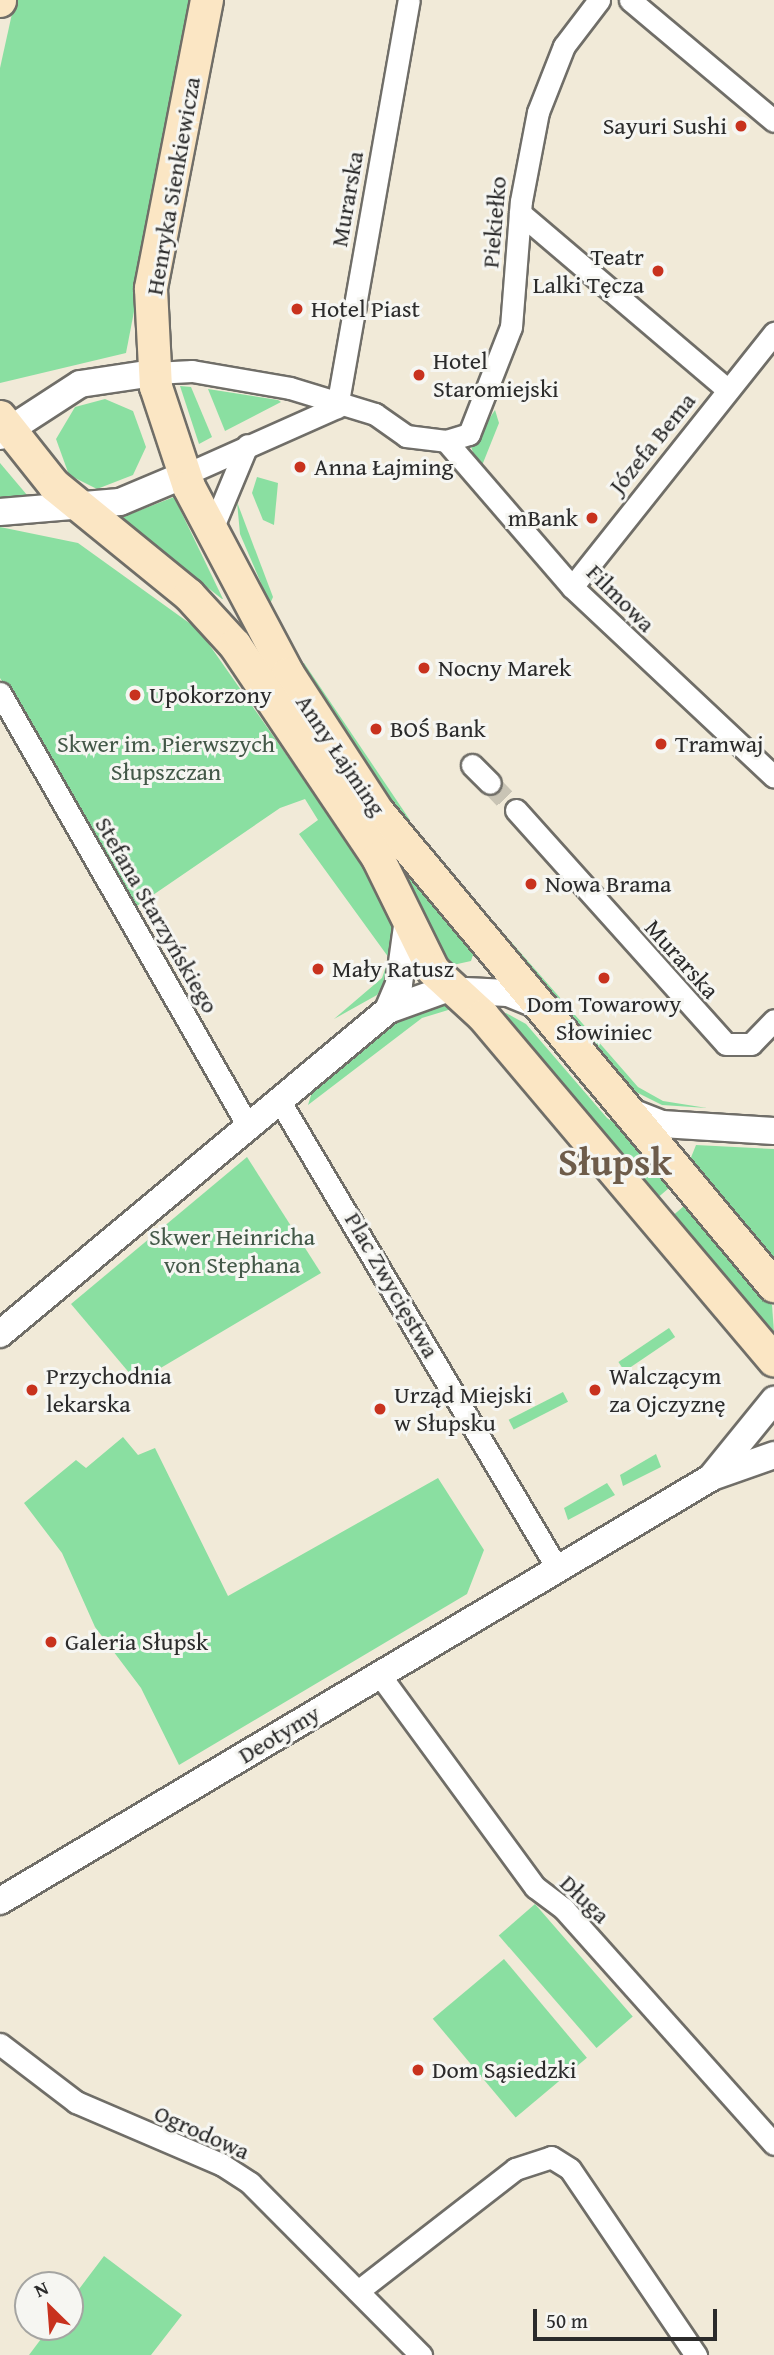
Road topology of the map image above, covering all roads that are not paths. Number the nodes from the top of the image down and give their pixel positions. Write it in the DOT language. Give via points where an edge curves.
graph roads {
  1 [pos="207,0"];
  2 [pos="409,0"];
  3 [pos="599,0"];
  4 [pos="630,0"];
  5 [pos="774,121"];
  6 [pos="520,213"];
  7 [pos="774,333"];
  8 [pos="154,373"];
  9 [pos="728,390"];
  10 [pos="337,407"];
  11 [pos="3,428"];
  12 [pos="446,441"];
  13 [pos="247,445"];
  14 [pos="184,475"];
  15 [pos="81,508"];
  16 [pos="0,512"];
  17 [pos="210,534"];
  18 [pos="572,587"];
  19 [pos="0,693"];
  20 [pos="472,765"];
  21 [pos="774,777"];
  22 [pos="491,783"];
  23 [pos="516,810"];
  24 [pos="407,926"];
  25 [pos="449,990"];
  26 [pos="541,1007"];
  27 [pos="388,1010"];
  28 [pos="770,1026"];
  29 [pos="279,1100"];
  30 [pos="636,1114"];
  31 [pos="248,1126"];
  32 [pos="774,1131"];
  33 [pos="774,1286"];
  34 [pos="0,1334"];
  35 [pos="774,1360"];
  36 [pos="774,1400"];
  37 [pos="774,1455"];
  38 [pos="712,1476"];
  39 [pos="558,1568"];
  40 [pos="379,1674"];
  41 [pos="0,1900"];
  42 [pos="0,2044"];
  43 [pos="774,2144"];
  44 [pos="358,2291"];
  45 [pos="421,2355"];
  46 [pos="696,2355"];
  1 -- 8 [label="main road, Henryka Sienkiewicza" via="152,282"];
  2 -- 10 [label="street, Murarska"];
  3 -- 6 [label="street, Piekiełko" via="564,46 546,88"];
  4 -- 5 [label="street"];
  6 -- 9 [label="street"];
  6 -- 12 [label="street, Piekiełko" via="511,327 474,428"];
  7 -- 9 [label="street, Józefa Bema"];
  8 -- 10 [label="street" via="192,371 290,388"];
  8 -- 11 [label="street" via="80,384"];
  8 -- 14 [label="main road, Henryka Sienkiewicza"];
  9 -- 18 [label="street, Józefa Bema"];
  10 -- 12 [label="street" via="369,412 399,435"];
  10 -- 13 [label="street"];
  11 -- 15 [label="main road, Anny Łajming"];
  12 -- 18 [label="street, Filmowa"];
  13 -- 14 [label="street"];
  13 -- 17 [label="street"];
  14 -- 15 [label="street" via="120,502"];
  14 -- 17 [label="main road, Anny Łajming"];
  15 -- 16 [label="street"];
  15 -- 24 [label="main road, Anny Łajming" via="189,595 235,645 378,858"];
  17 -- 26 [label="main road, Anny Łajming" via="358,783"];
  18 -- 21 [label="street, Filmowa"];
  19 -- 31 [label="street, Stefana Starzyńskiego"];
  20 -- 22 [label="street"];
  23 -- 28 [label="street, Murarska" via="716,1035 742,1047"];
  24 -- 25 [label="main road, Anny Łajming"];
  24 -- 27 [label="street" via="399,984"];
  25 -- 26 [label="street" via="508,993"];
  25 -- 27 [label="street"];
  25 -- 35 [label="main road" via="483,1016"];
  26 -- 30 [label="main road"];
  27 -- 29 [label="street"];
  29 -- 31 [label="street"];
  29 -- 39 [label="street, Plac Zwycięstwa"];
  30 -- 32 [label="street" via="662,1124"];
  30 -- 33 [label="main road"];
  31 -- 34 [label="street"];
  36 -- 38 [label="street"];
  37 -- 38 [label="street"];
  38 -- 39 [label="street"];
  39 -- 40 [label="street, Deotymy"];
  40 -- 41 [label="street, Deotymy"];
  40 -- 43 [label="street, Długa" via="534,1887 564,1909"];
  42 -- 44 [label="street, Ogrodowa" via="76,2102 236,2173"];
  44 -- 45 [label="street, Ogrodowa"];
  44 -- 46 [label="street" via="515,2168 551,2157 570,2169"];
}
